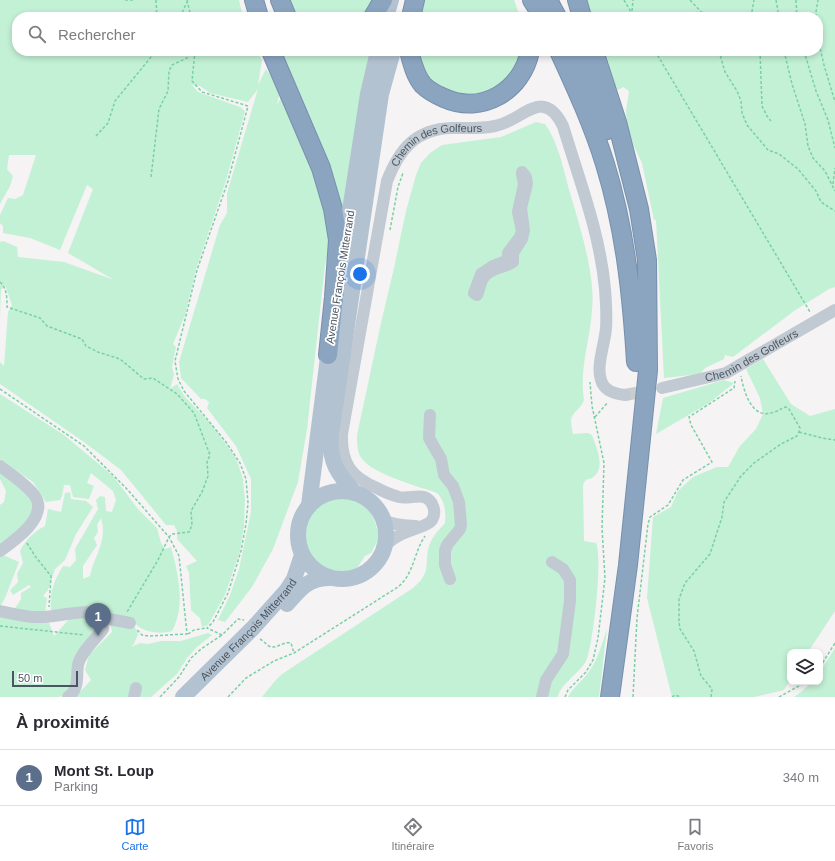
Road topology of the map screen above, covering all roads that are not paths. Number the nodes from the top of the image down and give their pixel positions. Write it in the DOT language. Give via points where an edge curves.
graph roads {
  1 [pos="254,0"];
  2 [pos="280,0"];
  3 [pos="383,0"];
  4 [pos="391,0"];
  5 [pos="408,0"];
  6 [pos="415,0"];
  7 [pos="522,0"];
  8 [pos="532,0"];
  9 [pos="548,0"];
  10 [pos="577,0"];
  11 [pos="258,12"];
  12 [pos="285,12"];
  13 [pos="376,12"];
  14 [pos="387,12"];
  15 [pos="404,12"];
  16 [pos="412,12"];
  17 [pos="526,12"];
  18 [pos="540,12"];
  19 [pos="554,12"];
  20 [pos="581,12"];
  21 [pos="273,56"];
  22 [pos="377,56"];
  23 [pos="392,56"];
  24 [pos="411,56"];
  25 [pos="529,56"];
  26 [pos="562,56"];
  27 [pos="577,56"];
  28 [pos="596,56"];
  29 [pos="474,293"];
  30 [pos="835,310"];
  31 [pos="647,312"];
  32 [pos="328,355"];
  33 [pos="662,388"];
  34 [pos="625,395"];
  35 [pos="430,415"];
  36 [pos="640,445"];
  37 [pos="0,466"];
  38 [pos="355,493"];
  39 [pos="309,505"];
  40 [pos="383,520"];
  41 [pos="423,530"];
  42 [pos="385,546"];
  43 [pos="0,551"];
  44 [pos="302,555"];
  45 [pos="552,562"];
  46 [pos="328,578"];
  47 [pos="450,580"];
  48 [pos="0,611"];
  49 [pos="100,620"];
  50 [pos="125,622"];
  51 [pos="611,694"];
  52 [pos="68,697"];
  53 [pos="183,697"];
  54 [pos="196,697"];
  55 [pos="542,697"];
  1 -- 11 [label="highway"];
  2 -- 12 [label="highway"];
  3 -- 13 [label="highway"];
  4 -- 14 [label="main road"];
  5 -- 15 [label="main road"];
  6 -- 16 [label="highway"];
  7 -- 17 [label="highway"];
  8 -- 18 [label="highway"];
  9 -- 19 [label="highway"];
  10 -- 20 [label="highway"];
  21 -- 32 [label="highway" via="321,168 333,208 338,240"];
  22 -- 32 [label="main road, Avenue François Mitterrand" via="368,94"];
  23 -- 38 [label="main road, Avenue François Mitterrand" via="381,94 330,442 333,463 339,475"];
  24 -- 25 [label="highway" via="424,85 448,100 463,104 492,100 507,91 523,71"];
  26 -- 36 [label="highway" via="586,110 605,164 628,264 634,315"];
  27 -- 31 [label="highway" via="600,110 617,161 632,219"];
  28 -- 31 [label="highway" via="617,122 639,209 647,260"];
  29 -- 29 [label="street" via="481,274 508,260 508,253 521,235 518,212 524,184 522,172 526,177 521,208 524,227 522,239 513,253 512,262 486,275 478,294"];
  30 -- 33 [label="street, Chemin des Golfeurs" via="726,373"];
  31 -- 36 [label="highway" via="648,370"];
  32 -- 39 [label="main road, Avenue François Mitterrand"];
  34 -- 41 [label="street, Chemin des Golfeurs" via="618,395 605,388 601,381 607,309 601,261 586,200 563,126 554,110 540,106 497,126 439,130 414,140 394,162 387,181 342,446 348,467 366,484 398,497 419,496 431,502 434,514"];
  35 -- 47 [label="street" via="429,438 441,459 444,475 453,486 459,502 460,529 445,551 445,565"];
  36 -- 51 [label="highway"];
  37 -- 43 [label="street" via="34,495 38,512 21,535"];
  38 -- 39 [label="main road" via="338,491 322,495"];
  38 -- 40 [label="main road" via="370,501"];
  39 -- 44 [label="main road" via="299,521 297,538"];
  40 -- 41 [label="street"];
  40 -- 42 [label="main road" via="386,532"];
  41 -- 42 [label="street, Chemin des Golfeurs" via="402,534"];
  42 -- 46 [label="main road" via="375,564 362,575 345,580"];
  44 -- 46 [label="main road" via="313,569"];
  44 -- 53 [label="main road, Avenue François Mitterrand" via="287,590 253,628"];
  45 -- 55 [label="street" via="563,569 570,580 570,601 563,654 546,680"];
  46 -- 54 [label="main road, Avenue François Mitterrand" via="318,578 307,583 258,637"];
  48 -- 49 [label="street" via="42,617 93,612"];
  49 -- 50 [label="street"];
  49 -- 52 [label="street" via="103,629 82,656 78,665 77,683"];
}
